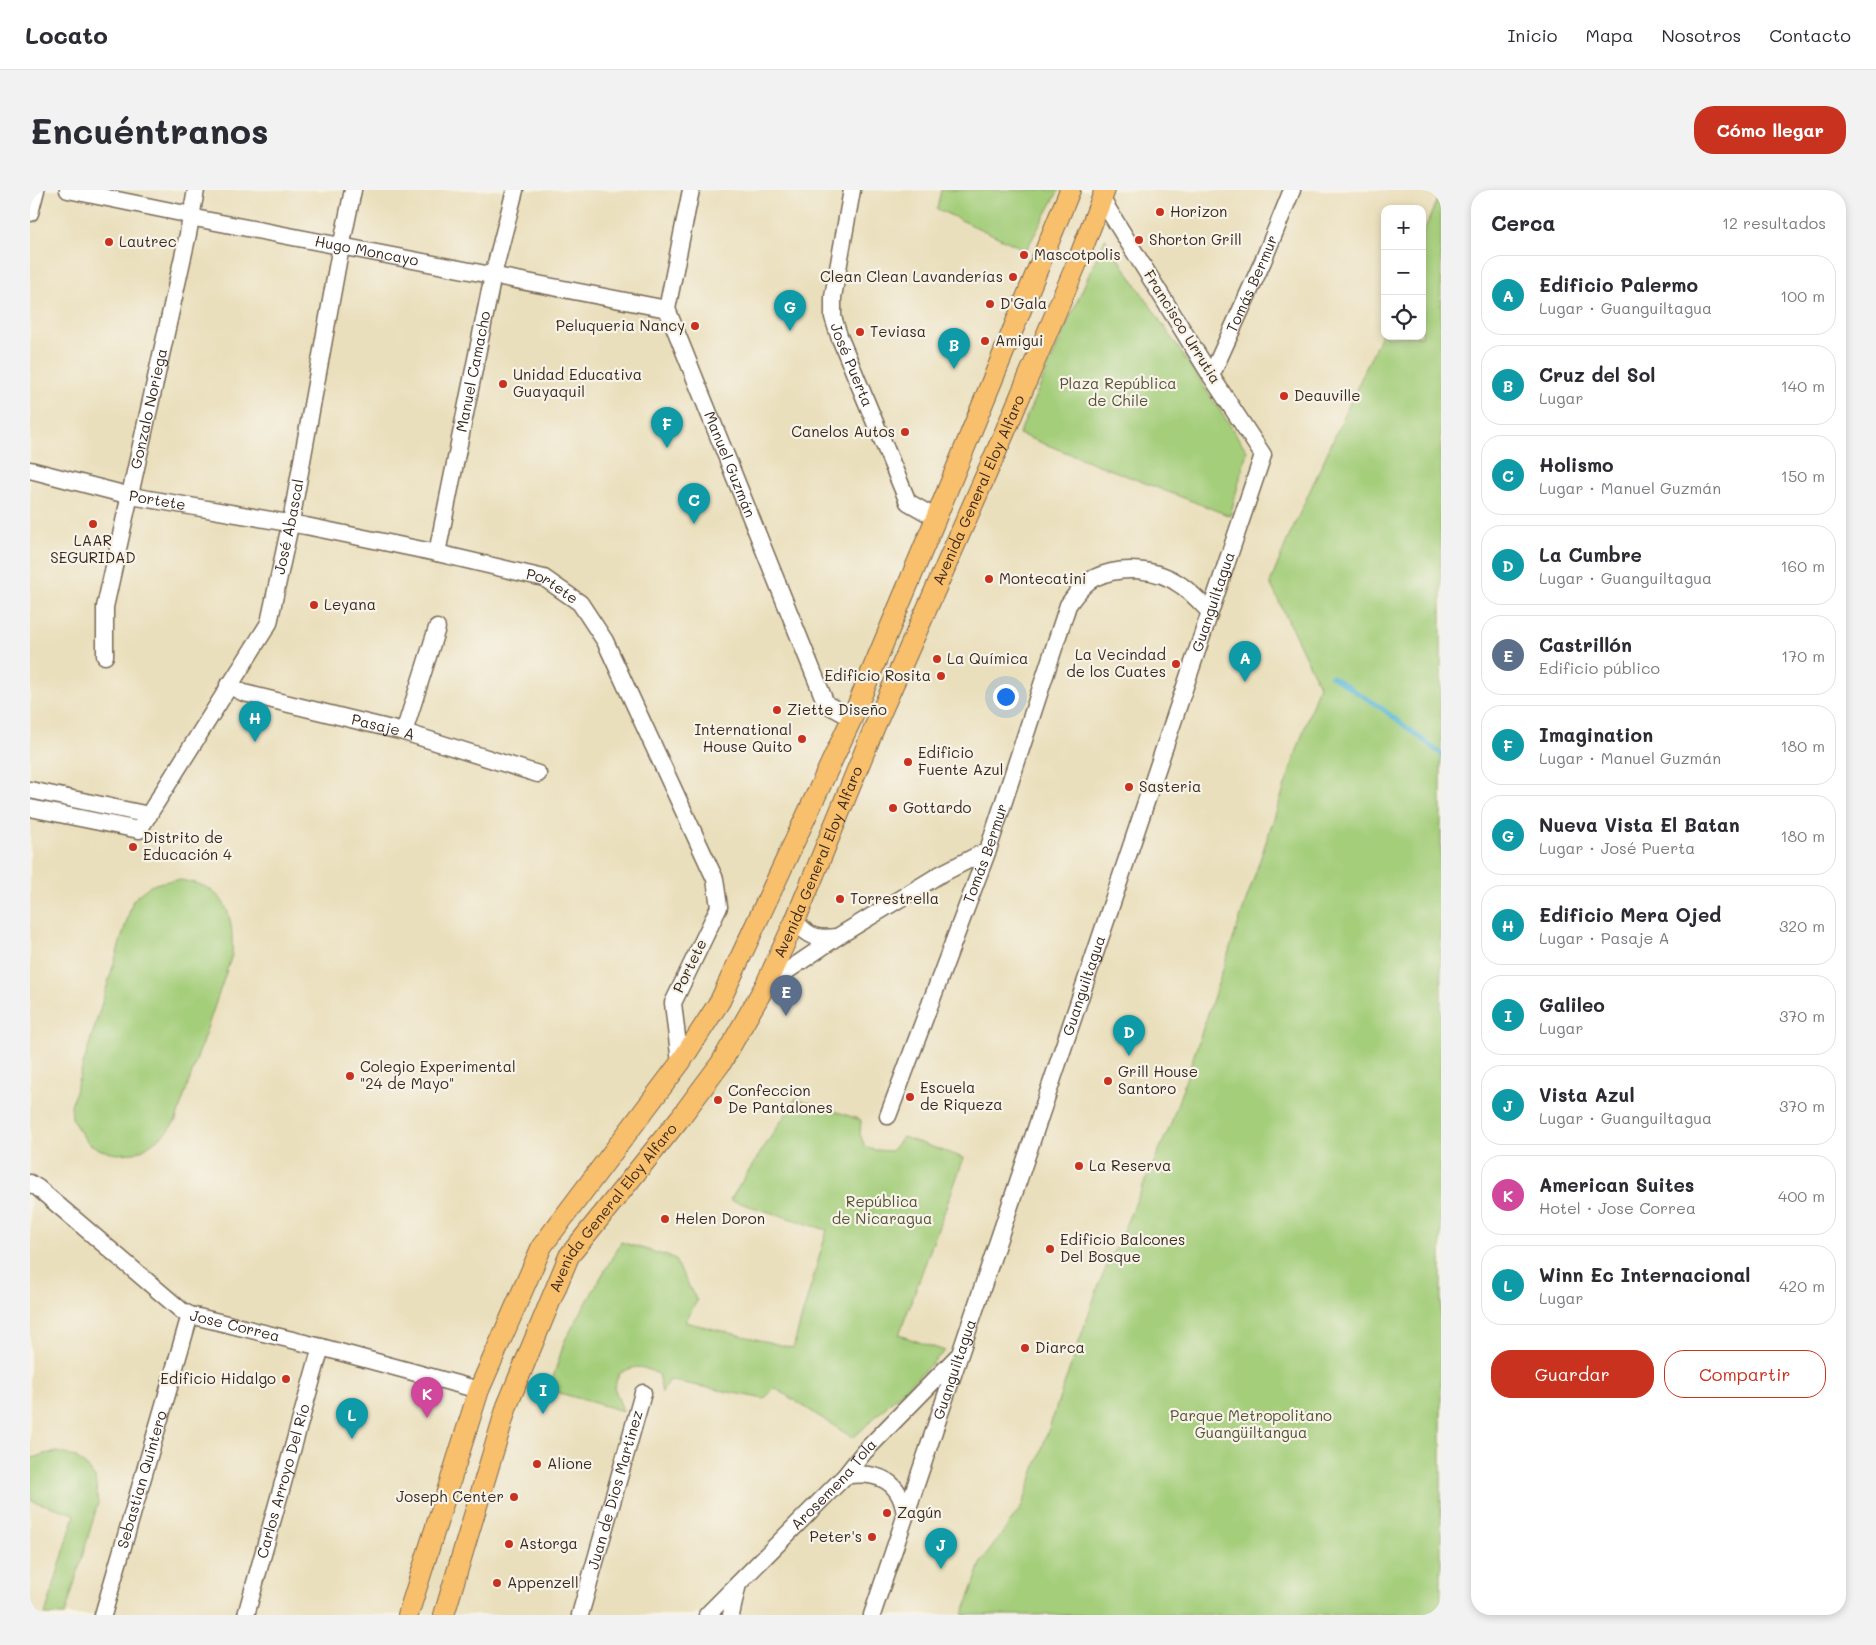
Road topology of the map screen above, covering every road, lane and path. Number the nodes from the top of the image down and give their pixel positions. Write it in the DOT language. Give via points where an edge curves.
graph roads {
  1 [pos="36,190"];
  2 [pos="68,190"];
  3 [pos="196,190"];
  4 [pos="353,190"];
  5 [pos="515,190"];
  6 [pos="691,190"];
  7 [pos="852,190"];
  8 [pos="1070,190"];
  9 [pos="1292,190"];
  10 [pos="1101,193"];
  11 [pos="30,213"];
  12 [pos="191,216"];
  13 [pos="341,246"];
  14 [pos="493,275"];
  15 [pos="667,309"];
  16 [pos="1211,376"];
  17 [pos="1263,455"];
  18 [pos="30,470"];
  19 [pos="131,496"];
  20 [pos="936,518"];
  21 [pos="291,524"];
  22 [pos="437,553"];
  23 [pos="1210,612"];
  24 [pos="437,628"];
  25 [pos="105,656"];
  26 [pos="228,685"];
  27 [pos="852,718"];
  28 [pos="404,732"];
  29 [pos="538,774"];
  30 [pos="30,790"];
  31 [pos="30,808"];
  32 [pos="149,814"];
  33 [pos="988,850"];
  34 [pos="795,921"];
  35 [pos="837,937"];
  36 [pos="765,986"];
  37 [pos="680,1063"];
  38 [pos="888,1116"];
  39 [pos="30,1183"];
  40 [pos="190,1315"];
  41 [pos="321,1347"];
  42 [pos="960,1354"];
  43 [pos="479,1390"];
  44 [pos="643,1394"];
  45 [pos="845,1476"];
  46 [pos="906,1516"];
  47 [pos="738,1584"];
  48 [pos="103,1615"];
  49 [pos="246,1615"];
  50 [pos="408,1615"];
  51 [pos="444,1615"];
  52 [pos="580,1615"];
  53 [pos="707,1615"];
  54 [pos="731,1615"];
  55 [pos="872,1615"];
  1 -- 11 [label="street"];
  2 -- 12 [label="street, Hugo Moncayo"];
  3 -- 12 [label="street, Gonzalo Noriega"];
  4 -- 13 [label="street, José Abascal"];
  5 -- 14 [label="street, Manuel Camacho"];
  6 -- 15 [label="street"];
  7 -- 20 [label="street, José Puerta" via="833,297 833,317 908,502"];
  8 -- 20 [label="main road, Avenida General Eloy Alfaro"];
  9 -- 16 [label="street, Tomás Bermur"];
  10 -- 16 [label="street, Francisco Urrutia"];
  10 -- 34 [label="main road, Avenida General Eloy Alfaro" via="1073,272 875,726"];
  12 -- 13 [label="street, Hugo Moncayo"];
  12 -- 19 [label="street, Gonzalo Noriega"];
  13 -- 14 [label="street, Hugo Moncayo"];
  13 -- 21 [label="street, José Abascal"];
  14 -- 15 [label="street, Hugo Moncayo"];
  14 -- 22 [label="street, Manuel Camacho"];
  15 -- 27 [label="street, Manuel Guzmán" via="826,704"];
  16 -- 17 [label="street, Francisco Urrutia"];
  17 -- 23 [label="street, Guanguiltagua"];
  18 -- 19 [label="street, Portete"];
  19 -- 21 [label="street, Portete"];
  19 -- 25 [label="street, Gonzalo Noriega" via="105,607"];
  20 -- 27 [label="main road, Avenida General Eloy Alfaro"];
  21 -- 22 [label="street, Portete"];
  21 -- 26 [label="street, José Abascal" via="269,623"];
  22 -- 37 [label="street, Portete" via="544,578 580,603 605,641 715,879 719,907 672,1003"];
  23 -- 33 [label="street, Tomás Bermur" via="1181,585 1142,570 1115,571 1093,578 1077,592 1068,605"];
  23 -- 42 [label="street, Guanguiltagua"];
  24 -- 28 [label="street"];
  26 -- 28 [label="street, Pasaje A" via="244,693"];
  26 -- 32 [label="street, José Abascal"];
  27 -- 37 [label="main road, Avenida General Eloy Alfaro" via="720,1001"];
  28 -- 29 [label="street, Pasaje A"];
  30 -- 32 [label="street"];
  31 -- 32 [label="street, José Abascal" via="139,830"];
  33 -- 35 [label="street" via="939,874"];
  33 -- 38 [label="street, Tomás Bermur"];
  34 -- 35 [label="street" via="806,933 822,939"];
  34 -- 36 [label="main road, Avenida General Eloy Alfaro"];
  35 -- 36 [label="street"];
  36 -- 51 [label="main road, Avenida General Eloy Alfaro" via="721,1063 569,1256 507,1406"];
  37 -- 43 [label="main road, Avenida General Eloy Alfaro" via="542,1246"];
  39 -- 40 [label="street, Jose Correa"];
  40 -- 41 [label="street, Jose Correa"];
  40 -- 48 [label="street, Sebastian Quintero"];
  41 -- 43 [label="street, Jose Correa"];
  41 -- 49 [label="street, Carlos Arroyo Del Río"];
  42 -- 45 [label="street, Arosemena Tola" via="864,1452"];
  42 -- 46 [label="street, Guanguiltagua"];
  43 -- 50 [label="main road, Avenida General Eloy Alfaro"];
  44 -- 52 [label="street, Juan de Dios Martinez"];
  45 -- 46 [label="street" via="868,1474 888,1482 900,1496"];
  45 -- 47 [label="street, Arosemena Tola"];
  46 -- 55 [label="street, Guanguiltagua"];
  47 -- 53 [label="street, Arosemena Tola"];
  47 -- 54 [label="street"];
}
